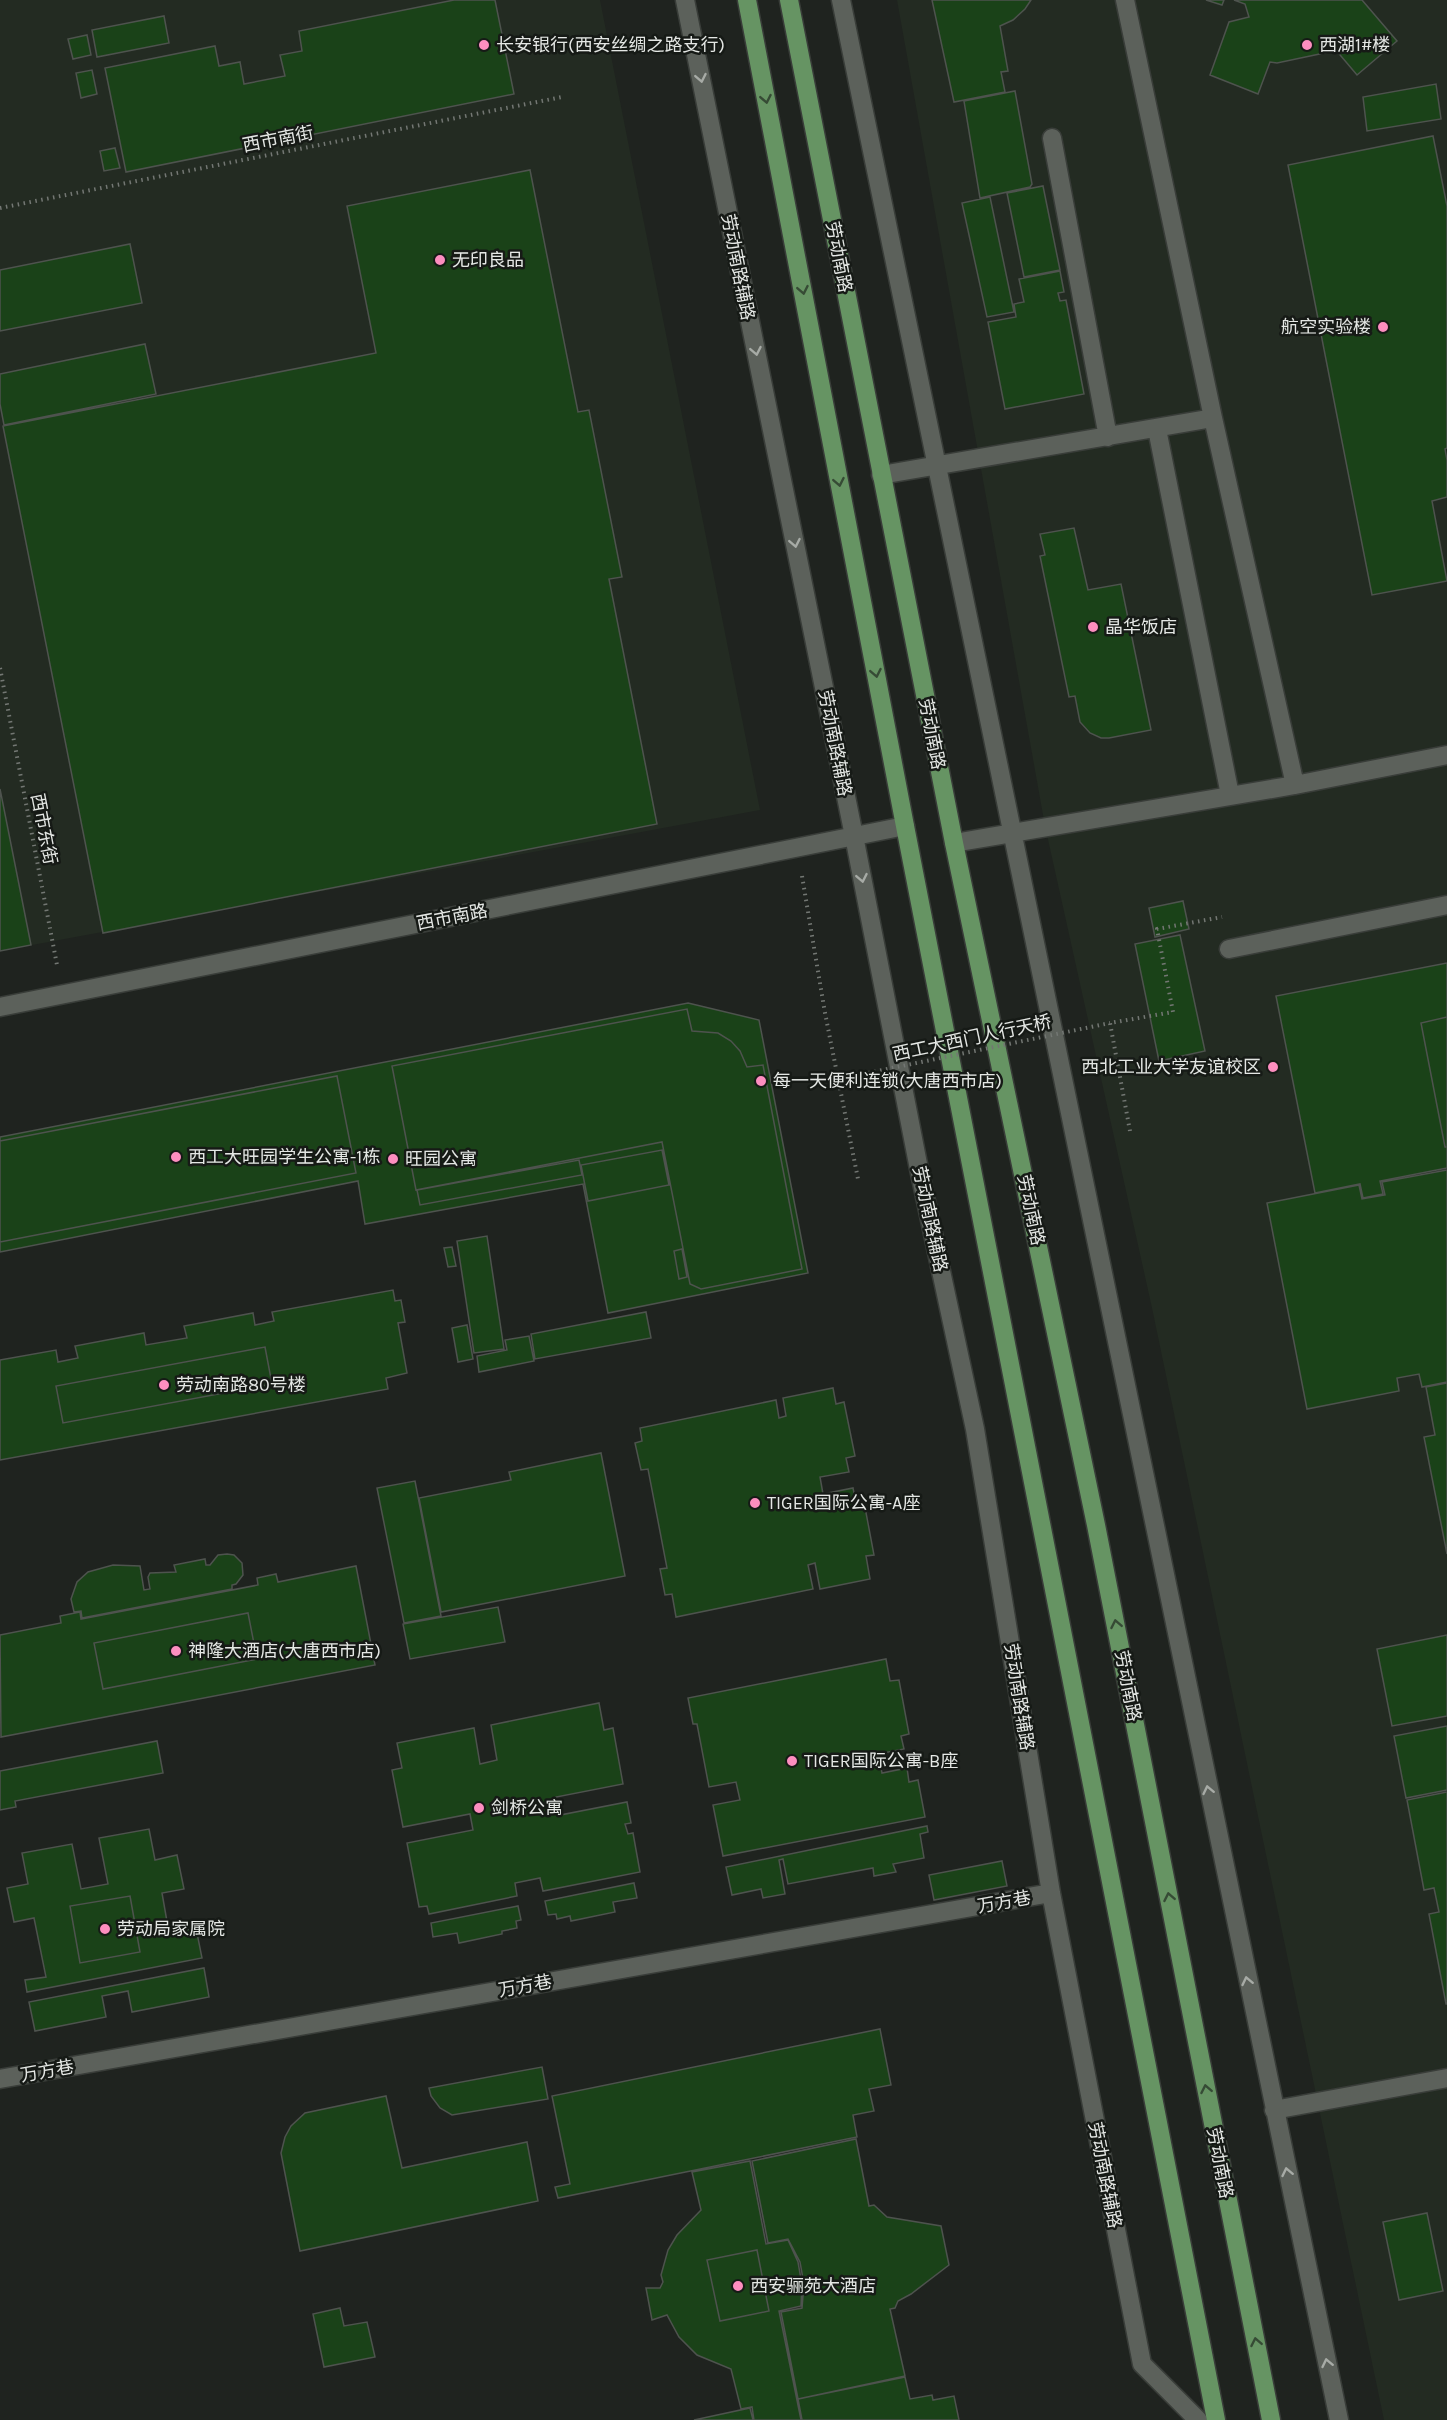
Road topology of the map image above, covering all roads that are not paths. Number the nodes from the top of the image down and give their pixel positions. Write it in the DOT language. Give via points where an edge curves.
graph roads {
  1 [pos="685,0"];
  2 [pos="747,0"];
  3 [pos="789,0"];
  4 [pos="841,0"];
  5 [pos="1125,0"];
  6 [pos="1052,138"];
  7 [pos="1213,418"];
  8 [pos="1157,429"];
  9 [pos="1108,437"];
  10 [pos="936,465"];
  11 [pos="881,475"];
  12 [pos="1447,755"];
  13 [pos="1295,784"];
  14 [pos="1230,795"];
  15 [pos="905,826"];
  16 [pos="1012,833"];
  17 [pos="854,836"];
  18 [pos="954,843"];
  19 [pos="1447,905"];
  20 [pos="1229,949"];
  21 [pos="0,1007"];
  22 [pos="1051,1893"];
  23 [pos="1447,2078"];
  24 [pos="0,2079"];
  25 [pos="1274,2110"];
  26 [pos="1198,2420"];
  27 [pos="1216,2420"];
  28 [pos="1271,2420"];
  29 [pos="1339,2420"];
  1 -- 17 [label="street, 劳动南路辅路, one-way"];
  2 -- 15 [label="main road, one-way"];
  3 -- 11 [label="main road, 劳动南路"];
  4 -- 10 [label="street"];
  5 -- 7 [label="street"];
  6 -- 9 [label="street"];
  7 -- 8 [label="street"];
  7 -- 13 [label="street"];
  8 -- 9 [label="street"];
  8 -- 14 [label="street"];
  9 -- 10 [label="street"];
  10 -- 11 [label="street"];
  10 -- 16 [label="street"];
  11 -- 18 [label="main road, 劳动南路"];
  12 -- 13 [label="street"];
  13 -- 14 [label="street"];
  14 -- 16 [label="street"];
  15 -- 17 [label="street, 西市南路"];
  15 -- 27 [label="main road"];
  16 -- 18 [label="street"];
  25 -- 16 [label="street, one-way"];
  17 -- 21 [label="street, 西市南路"];
  17 -- 22 [label="street, 劳动南路辅路, one-way" via="975,1430"];
  28 -- 18 [label="main road, 劳动南路, one-way" via="1099,1536"];
  19 -- 20 [label="street"];
  22 -- 24 [label="street, 万方巷"];
  22 -- 26 [label="street, 劳动南路辅路" via="1142,2364"];
  23 -- 25 [label="street"];
  29 -- 25 [label="street, one-way"];
}
